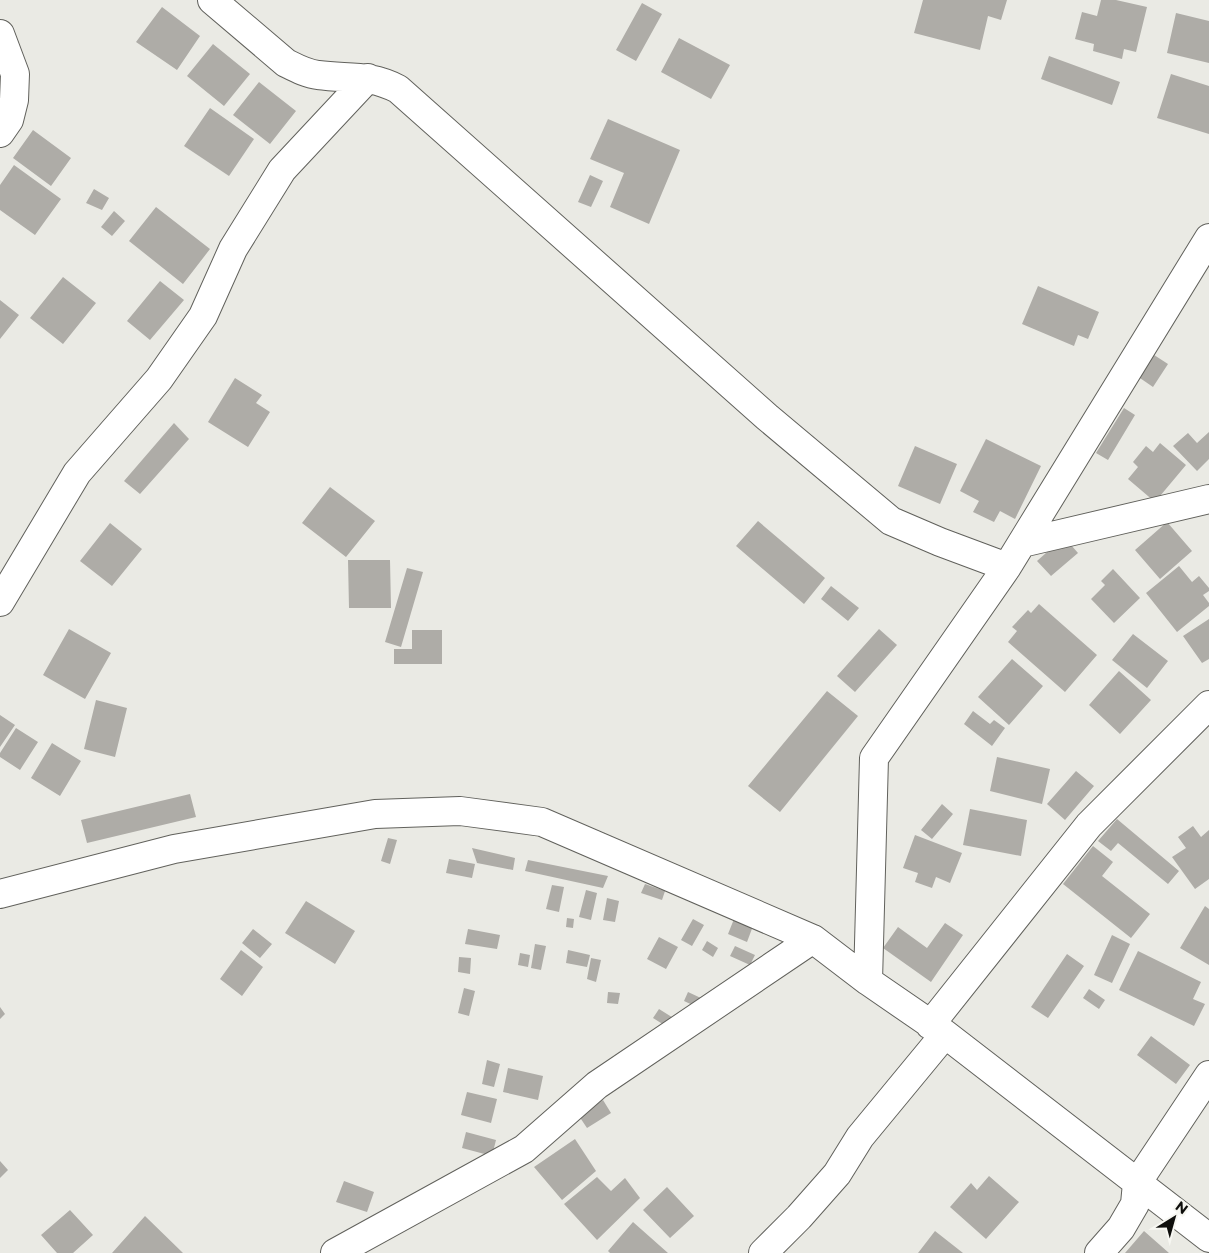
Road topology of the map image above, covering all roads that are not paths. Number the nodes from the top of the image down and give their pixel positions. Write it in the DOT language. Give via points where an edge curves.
graph roads {
  1 [pos="212,0"];
  2 [pos="0,34"];
  3 [pos="316,75"];
  4 [pos="368,78"];
  5 [pos="331,117"];
  6 [pos="0,133"];
  7 [pos="1209,238"];
  8 [pos="1209,499"];
  9 [pos="1022,543"];
  10 [pos="1007,567"];
  11 [pos="0,602"];
  12 [pos="1209,705"];
  13 [pos="0,894"];
  14 [pos="812,939"];
  15 [pos="868,981"];
  16 [pos="938,1030"];
  17 [pos="1209,1075"];
  18 [pos="1137,1183"];
  19 [pos="1209,1238"];
  20 [pos="335,1253"];
  21 [pos="763,1253"];
  22 [pos="1099,1253"];
  1 -- 3 [label="street" via="286,63"];
  2 -- 6 [label="street" via="15,74 11,114"];
  3 -- 4 [label="street"];
  3 -- 5 [label="street"];
  4 -- 5 [label="street"];
  4 -- 10 [label="street" via="398,89 760,410 891,521"];
  5 -- 11 [label="street" via="282,170 233,248 203,316 159,379 77,473"];
  7 -- 9 [label="street"];
  8 -- 9 [label="street"];
  9 -- 10 [label="street"];
  10 -- 15 [label="street" via="874,758"];
  12 -- 16 [label="street" via="1089,825"];
  13 -- 14 [label="street" via="183,848 375,814 460,811 542,822"];
  14 -- 15 [label="street"];
  14 -- 20 [label="street" via="597,1085 524,1149"];
  15 -- 16 [label="street"];
  16 -- 18 [label="street"];
  16 -- 21 [label="street" via="837,1174"];
  17 -- 18 [label="street"];
  18 -- 19 [label="street"];
  18 -- 22 [label="street" via="1135,1204 1121,1228"];
}
